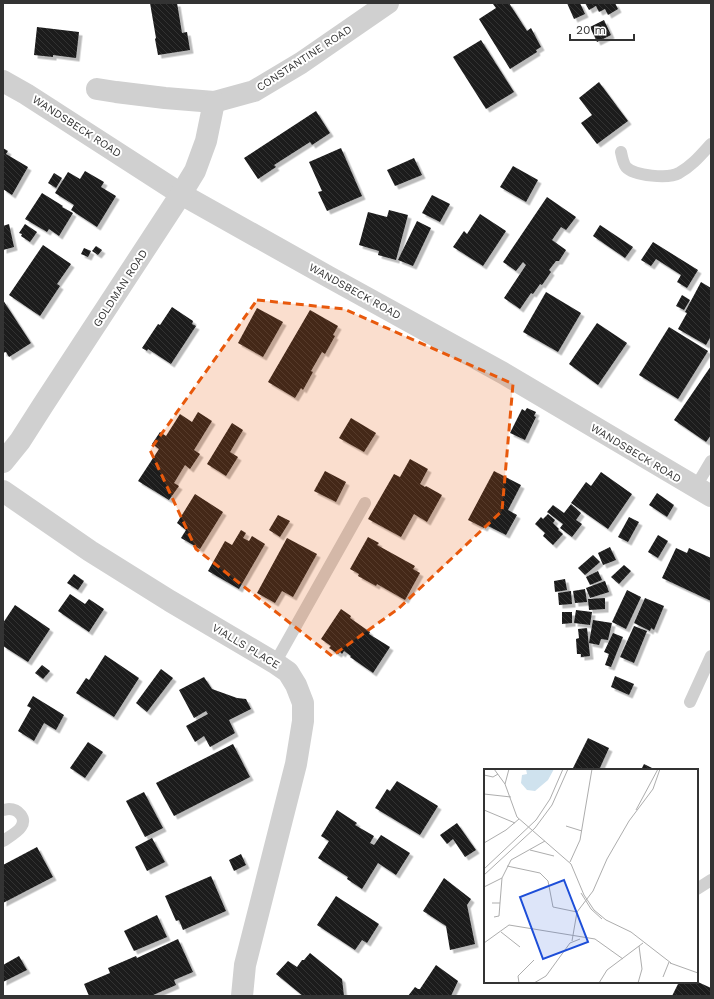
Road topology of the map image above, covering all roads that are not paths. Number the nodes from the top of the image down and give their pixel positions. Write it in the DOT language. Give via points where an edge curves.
graph roads {
  1 [pos="388,3"];
  2 [pos="3,81"];
  3 [pos="97,89"];
  4 [pos="214,102"];
  5 [pos="711,144"];
  6 [pos="621,152"];
  7 [pos="181,194"];
  8 [pos="711,461"];
  9 [pos="3,462"];
  10 [pos="3,491"];
  11 [pos="703,492"];
  12 [pos="365,503"];
  13 [pos="711,656"];
  14 [pos="275,663"];
  15 [pos="690,702"];
  16 [pos="3,810"];
  17 [pos="3,841"];
  18 [pos="711,880"];
  19 [pos="698,888"];
  20 [pos="242,996"];
  1 -- 4 [label="street, CONSTANTINE ROAD" via="301,63 254,91"];
  2 -- 7 [label="street, WANDSBECK ROAD"];
  3 -- 4 [label="street, CONSTANTINE ROAD"];
  4 -- 7 [label="street, GOLDMAN ROAD" via="206,142 195,171"];
  5 -- 6 [label="lane" via="692,164 678,174 668,177 631,171 625,166"];
  7 -- 9 [label="street, GOLDMAN ROAD" via="20,441"];
  7 -- 11 [label="street, WANDSBECK ROAD" via="502,373"];
  8 -- 11 [label="lane"];
  10 -- 14 [label="street, VIALLS PLACE" via="97,555"];
  12 -- 14 [label="lane"];
  13 -- 15 [label="lane"];
  14 -- 20 [label="street, VIALLS PLACE" via="288,672 296,685 302,703 303,721 296,764 245,965"];
  16 -- 17 [label="lane" via="16,811 23,819 21,828"];
  18 -- 19 [label="lane"];
}
